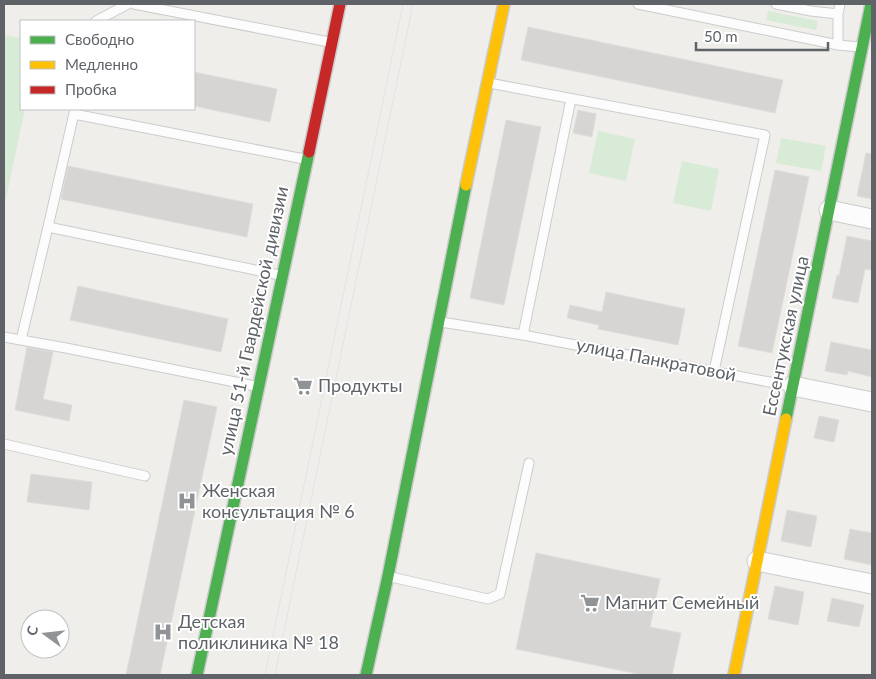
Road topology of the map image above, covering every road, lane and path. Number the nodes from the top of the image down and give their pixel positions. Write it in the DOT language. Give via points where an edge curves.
graph roads {
  1 [pos="128,4"];
  2 [pos="134,4"];
  3 [pos="340,4"];
  4 [pos="504,4"];
  5 [pos="638,4"];
  6 [pos="776,4"];
  7 [pos="840,4"];
  8 [pos="872,4"];
  9 [pos="673,7"];
  10 [pos="838,14"];
  11 [pos="98,20"];
  12 [pos="331,42"];
  13 [pos="838,44"];
  14 [pos="867,49"];
  15 [pos="487,82"];
  16 [pos="571,98"];
  17 [pos="74,111"];
  18 [pos="307,160"];
  19 [pos="829,210"];
  20 [pos="872,219"];
  21 [pos="48,227"];
  22 [pos="282,275"];
  23 [pos="438,322"];
  24 [pos="524,335"];
  25 [pos="4,337"];
  26 [pos="21,340"];
  27 [pos="714,371"];
  28 [pos="793,386"];
  29 [pos="258,387"];
  30 [pos="872,402"];
  31 [pos="4,444"];
  32 [pos="529,463"];
  33 [pos="145,476"];
  34 [pos="757,561"];
  35 [pos="388,576"];
  36 [pos="872,584"];
  37 [pos="197,675"];
  38 [pos="366,675"];
  39 [pos="734,675"];
  1 -- 11 [label="lane"];
  2 -- 12 [label="lane"];
  3 -- 12 [label="main road, улица 51-й Гвардейской дивизии"];
  4 -- 15 [label="main road"];
  5 -- 9 [label="lane"];
  6 -- 10 [label="lane"];
  7 -- 10 [label="lane"];
  8 -- 14 [label="main road, Ессентукская улица"];
  9 -- 13 [label="lane"];
  10 -- 13 [label="lane"];
  12 -- 18 [label="main road, улица 51-й Гвардейской дивизии"];
  13 -- 14 [label="lane"];
  14 -- 19 [label="main road, Ессентукская улица"];
  15 -- 16 [label="lane"];
  15 -- 23 [label="main road"];
  16 -- 24 [label="lane"];
  16 -- 27 [label="lane" via="765,135"];
  17 -- 18 [label="lane"];
  17 -- 21 [label="lane"];
  18 -- 22 [label="main road, улица 51-й Гвардейской дивизии"];
  19 -- 20 [label="street"];
  19 -- 28 [label="main road, Ессентукская улица"];
  21 -- 22 [label="lane"];
  21 -- 26 [label="lane"];
  22 -- 29 [label="main road, улица 51-й Гвардейской дивизии"];
  23 -- 24 [label="lane, улица Панкратовой"];
  23 -- 35 [label="main road"];
  24 -- 27 [label="lane, улица Панкратовой"];
  25 -- 26 [label="lane"];
  26 -- 29 [label="lane"];
  27 -- 28 [label="lane, улица Панкратовой"];
  28 -- 30 [label="street, улица Панкратовой"];
  28 -- 34 [label="main road, Ессентукская улица"];
  29 -- 37 [label="main road, улица 51-й Гвардейской дивизии"];
  31 -- 33 [label="lane"];
  32 -- 35 [label="lane" via="500,594 488,599"];
  34 -- 36 [label="street"];
  34 -- 39 [label="main road, Ессентукская улица"];
  35 -- 38 [label="main road"];
}
